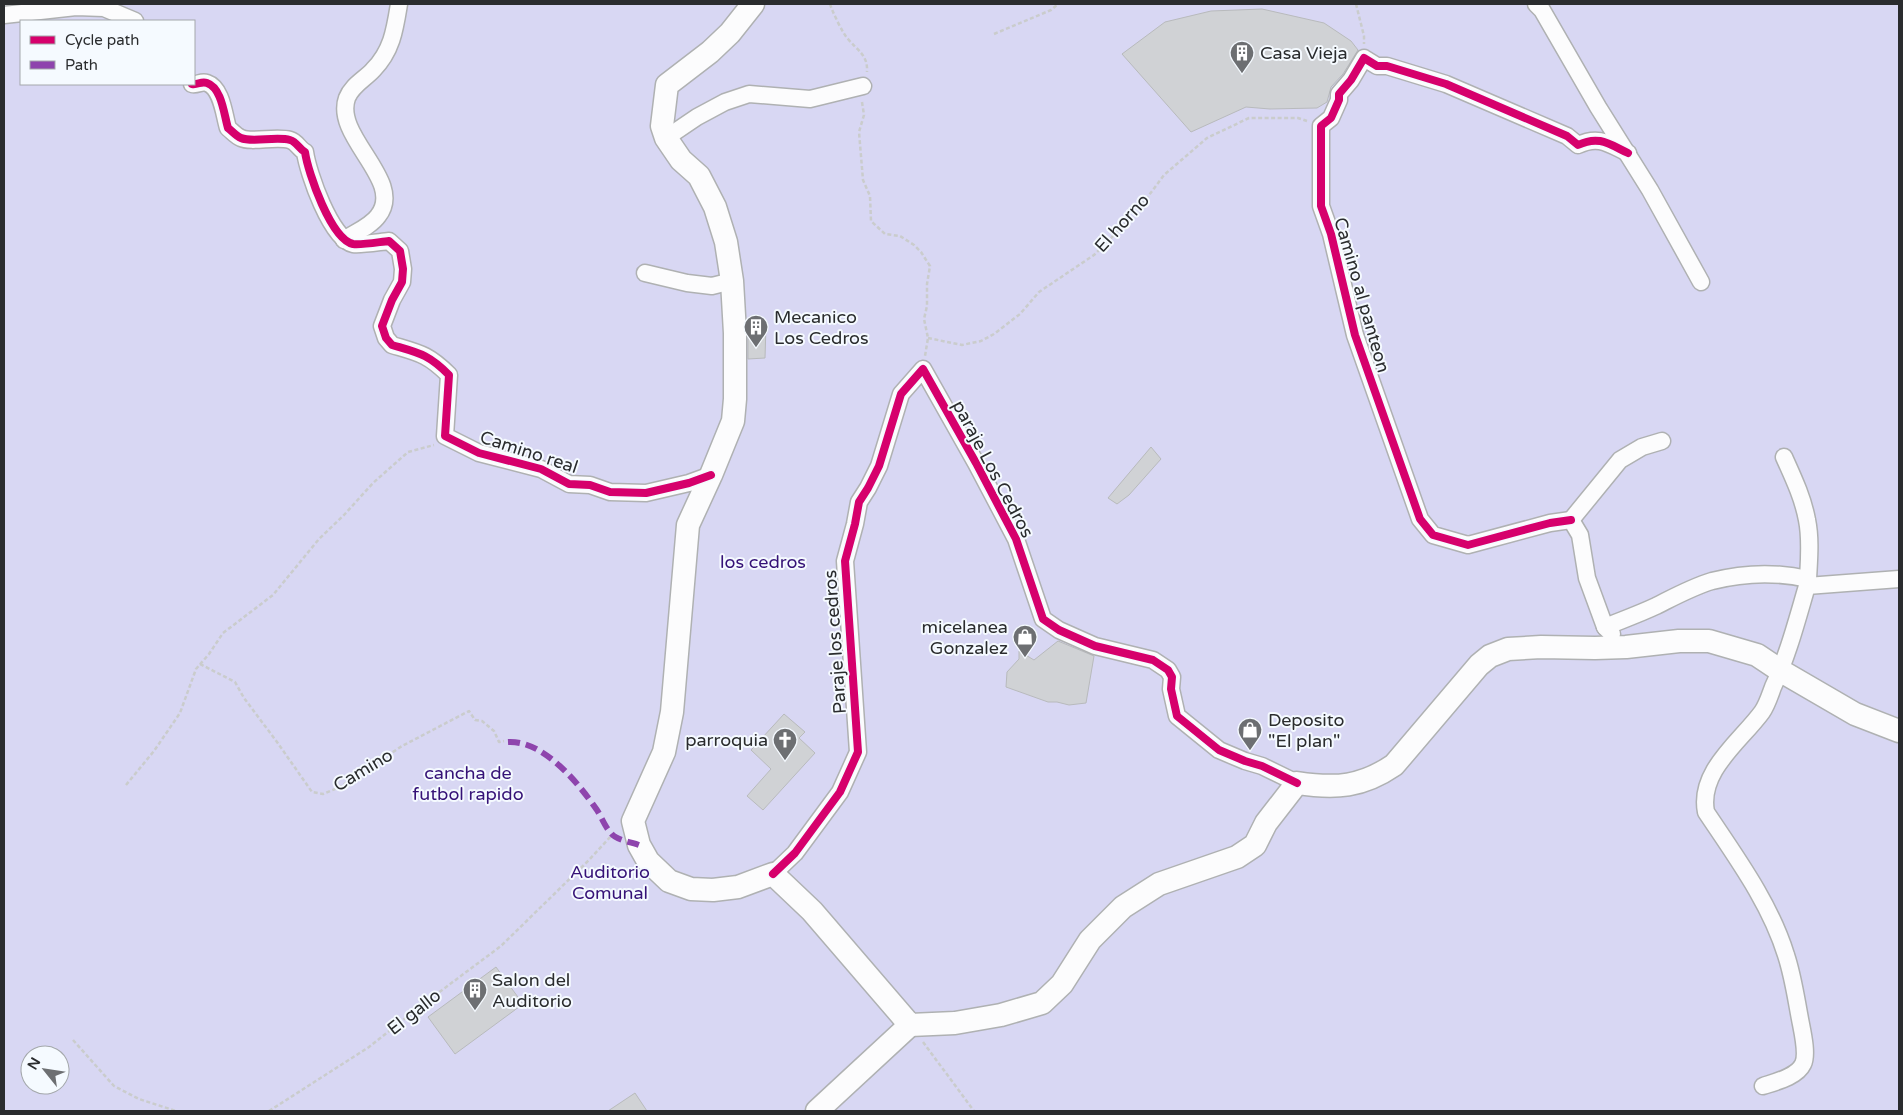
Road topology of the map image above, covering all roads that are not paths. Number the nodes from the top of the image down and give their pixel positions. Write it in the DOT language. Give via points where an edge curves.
graph roads {
  1 [pos="399,4"];
  2 [pos="753,4"];
  3 [pos="1536,4"];
  4 [pos="4,15"];
  5 [pos="133,20"];
  6 [pos="195,85"];
  7 [pos="863,86"];
  8 [pos="666,138"];
  9 [pos="1628,154"];
  10 [pos="344,240"];
  11 [pos="645,273"];
  12 [pos="732,281"];
  13 [pos="1701,282"];
  14 [pos="923,369"];
  15 [pos="1662,441"];
  16 [pos="1784,456"];
  17 [pos="712,475"];
  18 [pos="1572,520"];
  19 [pos="1899,579"];
  20 [pos="1808,582"];
  21 [pos="1605,626"];
  22 [pos="1626,647"];
  23 [pos="1781,671"];
  24 [pos="1899,731"];
  25 [pos="1298,783"];
  26 [pos="772,874"];
  27 [pos="910,1025"];
  28 [pos="1763,1086"];
  29 [pos="817,1111"];
  1 -- 10 [label="street" via="388,53 358,82 348,97 346,111 349,125 383,187 384,208 377,218"];
  2 -- 8 [label="main road" via="710,52 666,85 662,126"];
  3 -- 9 [label="street"];
  4 -- 5 [label="street" via="76,6 104,8"];
  6 -- 10 [label="street" via="208,83 217,90 228,128 241,138 290,140 305,152 307,166 326,212"];
  7 -- 8 [label="street" via="810,99 749,94 725,102"];
  8 -- 12 [label="main road" via="681,160 699,176 715,207 726,242"];
  9 -- 13 [label="street"];
  9 -- 18 [label="street, Camino al panteon" via="1604,142 1589,140 1578,145 1567,136 1446,84 1387,66 1377,66 1364,58 1340,94 1331,118 1321,126 1321,206 1331,234 1355,335 1420,519 1433,534 1468,545"];
  10 -- 17 [label="street, Camino real" via="355,244 389,241 400,252 402,282 382,326 392,345 418,352 449,375 445,436 489,456 541,468 569,484 590,484 610,492 646,493"];
  11 -- 12 [label="street" via="712,286"];
  12 -- 17 [label="main road" via="736,383 733,421"];
  14 -- 25 [label="street, paraje Los Cedros" via="1016,539 1043,619 1095,646 1152,660 1168,670 1177,716 1219,750"];
  14 -- 26 [label="street, Paraje los cedros" via="901,394 879,466 858,502 845,561 858,752 840,792 795,854"];
  15 -- 18 [label="street" via="1642,447 1620,460"];
  16 -- 20 [label="street" via="1807,520"];
  17 -- 26 [label="main road" via="688,525 672,712 664,752 633,821 639,845 648,860 669,881 691,889 713,890 738,887"];
  18 -- 21 [label="street" via="1580,535 1587,578"];
  19 -- 20 [label="street"];
  20 -- 21 [label="street" via="1780,574 1713,581"];
  20 -- 23 [label="street"];
  21 -- 22 [label="street"];
  22 -- 23 [label="main road" via="1679,640 1709,641 1757,655"];
  22 -- 25 [label="main road" via="1508,649 1490,656 1394,764 1378,776 1326,787"];
  23 -- 24 [label="main road" via="1855,714"];
  23 -- 28 [label="street" via="1763,711 1721,761 1709,781 1704,801 1706,812 1746,873 1774,924 1794,981 1804,1059 1799,1070"];
  25 -- 27 [label="main road" via="1266,823 1255,845 1237,857 1159,884 1122,907 1090,940 1062,984 1042,1004 955,1023"];
  26 -- 27 [label="main road" via="812,911"];
  27 -- 29 [label="main road"];
}
